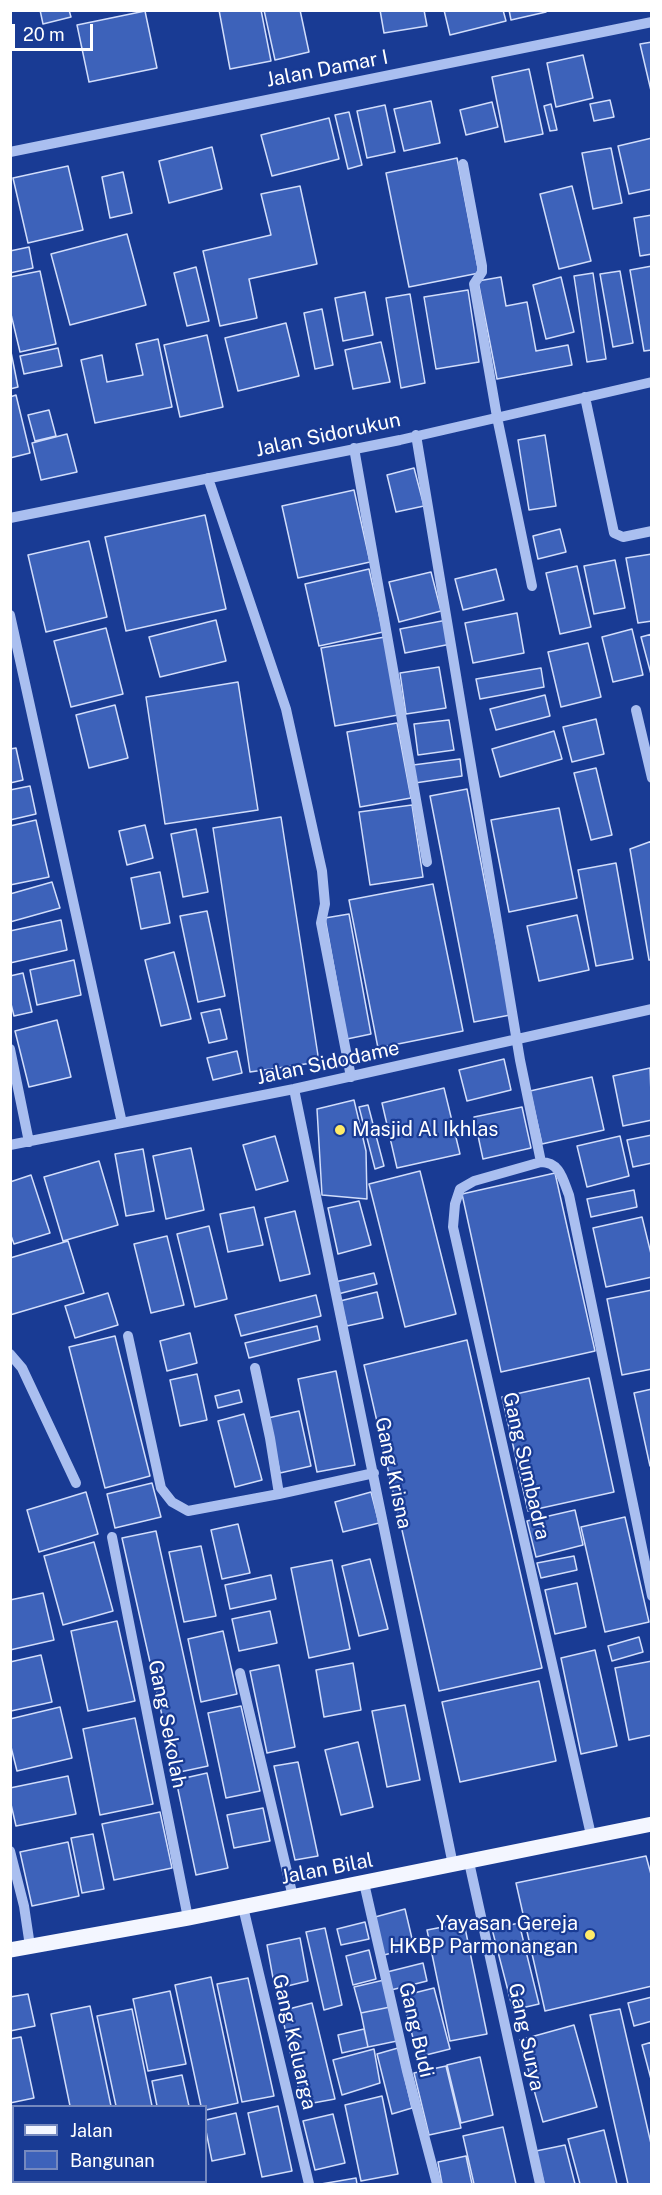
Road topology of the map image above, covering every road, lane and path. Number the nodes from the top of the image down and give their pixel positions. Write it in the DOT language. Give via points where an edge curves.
graph roads {
  1 [pos="651,22"];
  2 [pos="10,152"];
  3 [pos="463,164"];
  4 [pos="651,382"];
  5 [pos="585,397"];
  6 [pos="498,417"];
  7 [pos="416,435"];
  8 [pos="354,448"];
  9 [pos="208,478"];
  10 [pos="10,518"];
  11 [pos="651,531"];
  12 [pos="532,586"];
  13 [pos="10,615"];
  14 [pos="636,710"];
  15 [pos="651,778"];
  16 [pos="427,862"];
  17 [pos="651,1009"];
  18 [pos="517,1040"];
  19 [pos="10,1049"];
  20 [pos="351,1077"];
  21 [pos="294,1089"];
  22 [pos="122,1123"];
  23 [pos="29,1142"];
  24 [pos="10,1145"];
  25 [pos="541,1162"];
  26 [pos="128,1336"];
  27 [pos="10,1354"];
  28 [pos="255,1368"];
  29 [pos="374,1473"];
  30 [pos="76,1483"];
  31 [pos="279,1494"];
  32 [pos="112,1537"];
  33 [pos="651,1596"];
  34 [pos="240,1673"];
  35 [pos="651,1824"];
  36 [pos="591,1835"];
  37 [pos="10,1851"];
  38 [pos="469,1862"];
  39 [pos="453,1865"];
  40 [pos="364,1883"];
  41 [pos="293,1897"];
  42 [pos="243,1907"];
  43 [pos="188,1918"];
  44 [pos="30,1946"];
  45 [pos="10,1950"];
  46 [pos="309,2184"];
  47 [pos="437,2184"];
  48 [pos="540,2184"];
  1 -- 2 [label="street, Jalan Damar I"];
  3 -- 6 [label="street" via="482,266 474,284"];
  4 -- 5 [label="street, Jalan Sidorukun"];
  5 -- 6 [label="street, Jalan Sidorukun"];
  5 -- 11 [label="street" via="614,533 623,537"];
  6 -- 7 [label="street, Jalan Sidorukun"];
  6 -- 12 [label="street"];
  7 -- 8 [label="street, Jalan Sidorukun"];
  7 -- 18 [label="street"];
  8 -- 9 [label="street, Jalan Sidorukun"];
  8 -- 16 [label="street"];
  9 -- 10 [label="street, Jalan Sidorukun"];
  9 -- 20 [label="street" via="286,709 321,872 325,904 321,923"];
  13 -- 22 [label="street"];
  14 -- 15 [label="street"];
  17 -- 18 [label="street, Jalan Sidodame"];
  18 -- 20 [label="street, Jalan Sidodame"];
  18 -- 25 [label="street"];
  19 -- 23 [label="street"];
  20 -- 21 [label="street, Jalan Sidodame"];
  21 -- 22 [label="street, Jalan Sidodame"];
  21 -- 29 [label="street, Gang Krisna"];
  22 -- 23 [label="street, Jalan Sidodame"];
  23 -- 24 [label="street, Jalan Sidodame"];
  25 -- 33 [label="street" via="549,1162 560,1170 568,1195"];
  25 -- 36 [label="street, Gang Sumbadra" via="474,1181 460,1189 453,1227"];
  26 -- 31 [label="street" via="161,1488 172,1502 188,1511"];
  27 -- 30 [label="street" via="22,1368"];
  28 -- 31 [label="street"];
  29 -- 31 [label="street"];
  29 -- 39 [label="street, Gang Krisna"];
  32 -- 43 [label="street, Gang Sekolah"];
  34 -- 41 [label="street"];
  35 -- 36 [label="main road, Jalan Bilal"];
  36 -- 38 [label="main road, Jalan Bilal"];
  37 -- 44 [label="street"];
  38 -- 39 [label="main road, Jalan Bilal"];
  38 -- 48 [label="street, Gang Surya"];
  39 -- 40 [label="main road, Jalan Bilal"];
  40 -- 41 [label="main road, Jalan Bilal"];
  40 -- 47 [label="street, Gang Budi"];
  41 -- 42 [label="main road, Jalan Bilal"];
  42 -- 43 [label="main road, Jalan Bilal"];
  42 -- 46 [label="street, Gang Keluarga"];
  43 -- 44 [label="main road, Jalan Bilal"];
  44 -- 45 [label="main road, Jalan Bilal"];
}
